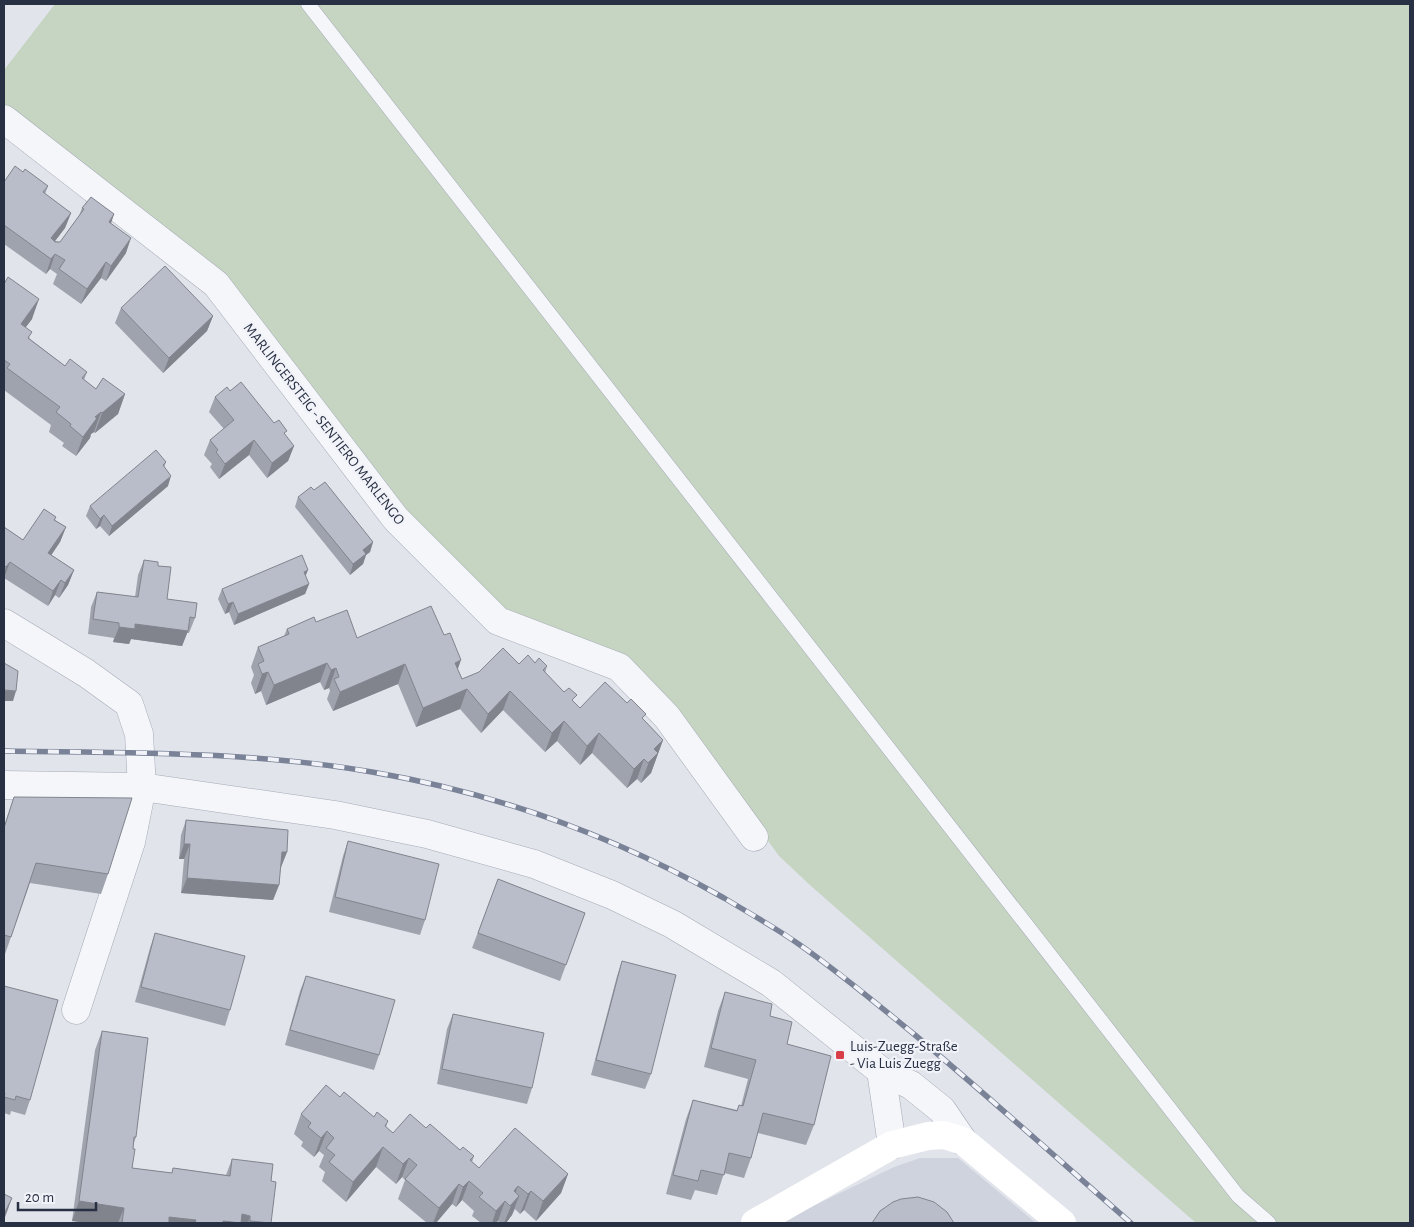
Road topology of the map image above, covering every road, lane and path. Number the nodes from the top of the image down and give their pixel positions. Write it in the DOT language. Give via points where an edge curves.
graph roads {
  1 [pos="308,4"];
  2 [pos="9,124"];
  3 [pos="4,623"];
  4 [pos="4,785"];
  5 [pos="142,787"];
  6 [pos="754,837"];
  7 [pos="76,1010"];
  8 [pos="881,1071"];
  9 [pos="963,1141"];
  10 [pos="892,1145"];
  11 [pos="755,1223"];
  12 [pos="1062,1223"];
  13 [pos="1268,1223"];
  1 -- 13 [label="lane" via="1238,1196"];
  2 -- 6 [label="street, MARLINGERSTEIG - SENTIERO MARLENGO" via="216,284 396,519 498,621 619,667 667,717"];
  3 -- 5 [label="street" via="86,672 129,704 140,734"];
  4 -- 5 [label="street"];
  5 -- 7 [label="street" via="131,842"];
  5 -- 8 [label="street" via="335,815 427,834 534,864 612,895 672,924 771,983"];
  8 -- 9 [label="street" via="911,1085 942,1110"];
  8 -- 10 [label="street"];
  9 -- 10 [label="street" via="944,1135"];
  9 -- 12 [label="street"];
  10 -- 11 [label="street"];
}
